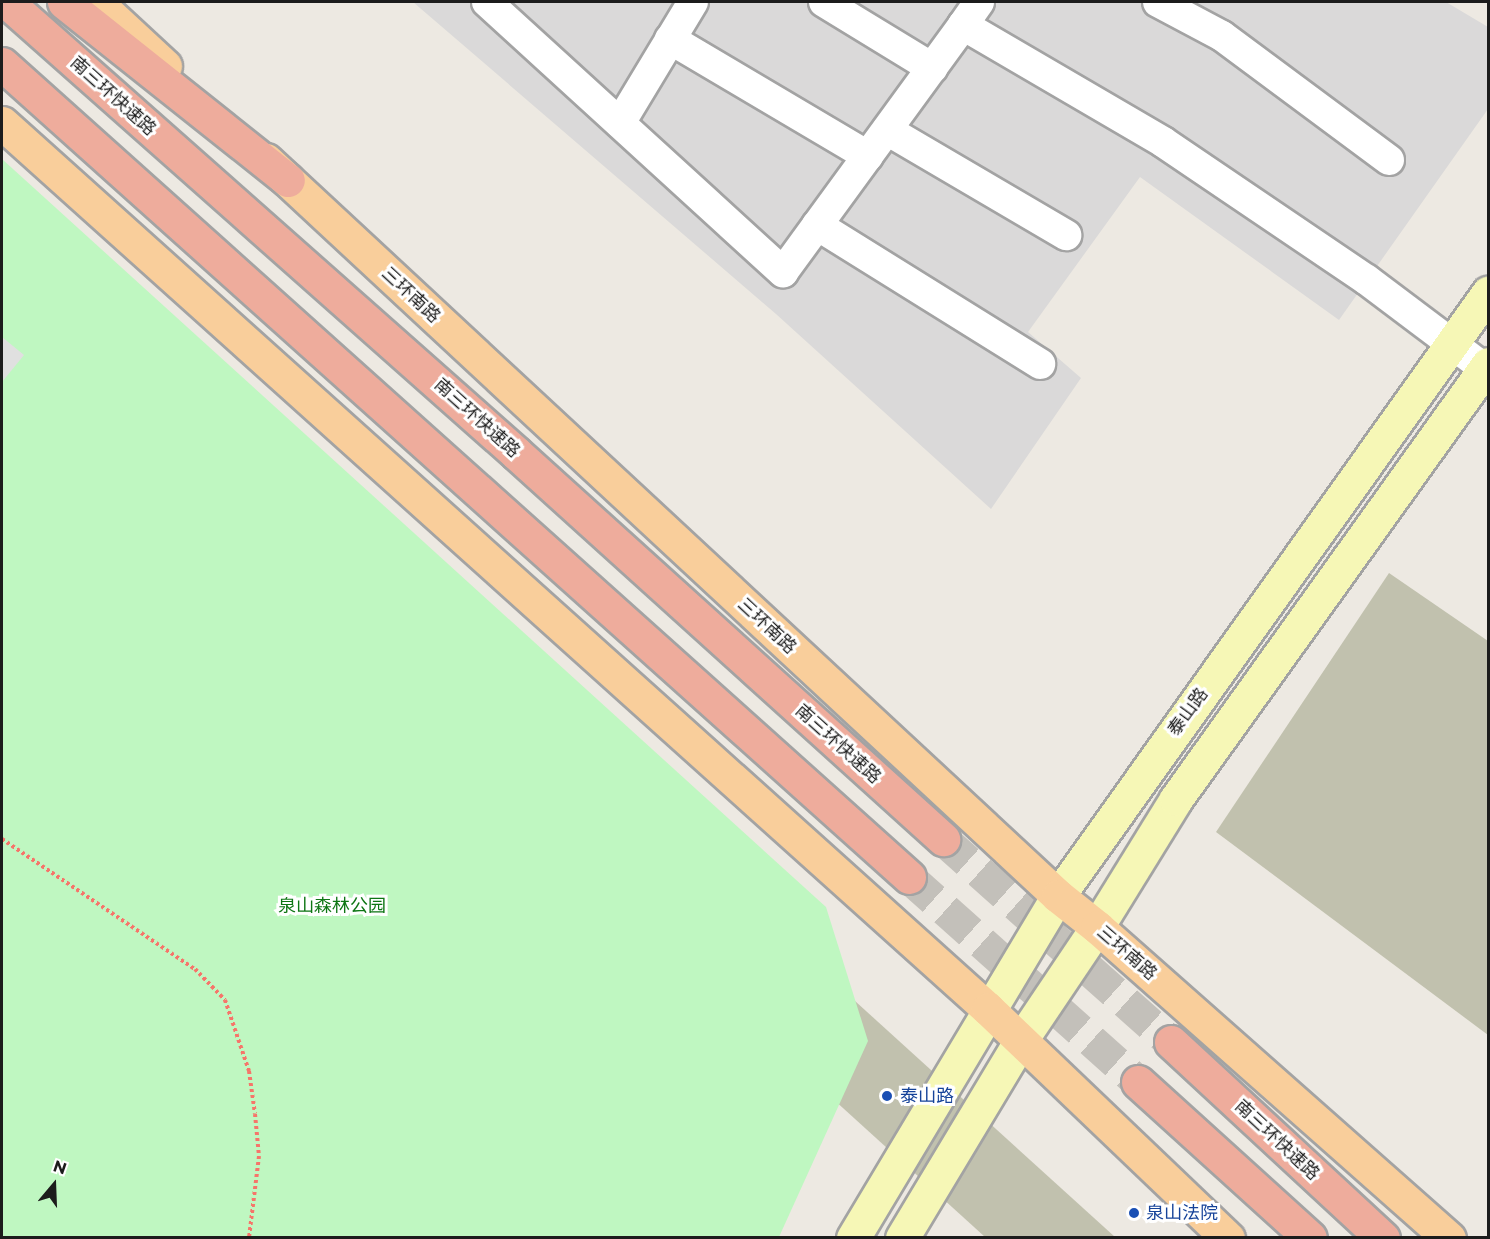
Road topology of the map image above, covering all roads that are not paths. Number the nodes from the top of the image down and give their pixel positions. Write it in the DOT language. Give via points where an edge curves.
graph roads {
  1 [pos="7,2"];
  2 [pos="64,2"];
  3 [pos="96,2"];
  4 [pos="487,2"];
  5 [pos="693,2"];
  6 [pos="824,2"];
  7 [pos="1158,2"];
  8 [pos="971,13"];
  9 [pos="670,39"];
  10 [pos="2,64"];
  11 [pos="932,68"];
  12 [pos="2,123"];
  13 [pos="620,123"];
  14 [pos="887,130"];
  15 [pos="868,156"];
  16 [pos="1389,160"];
  17 [pos="288,180"];
  18 [pos="817,225"];
  19 [pos="1066,235"];
  20 [pos="1488,293"];
  21 [pos="1453,343"];
  22 [pos="1040,364"];
  23 [pos="1487,366"];
  24 [pos="943,839"];
  25 [pos="909,878"];
  26 [pos="1058,897"];
  27 [pos="1097,927"];
  28 [pos="988,1009"];
  29 [pos="1021,1040"];
  30 [pos="1171,1042"];
  31 [pos="1138,1082"];
  32 [pos="853,1238"];
  33 [pos="902,1238"];
  34 [pos="1228,1238"];
  35 [pos="1310,1238"];
  36 [pos="1383,1238"];
  37 [pos="1449,1238"];
  1 -- 24 [label="highway, 南三环快速路" via="516,453"];
  2 -- 17 [label="highway"];
  3 -- 17 [label="main road, 三环南路"];
  4 -- 13 [label="street"];
  5 -- 9 [label="street"];
  6 -- 11 [label="street"];
  7 -- 16 [label="street" via="1222,36"];
  8 -- 11 [label="street"];
  8 -- 21 [label="street" via="1367,280"];
  9 -- 13 [label="street"];
  9 -- 15 [label="street"];
  10 -- 25 [label="highway"];
  11 -- 14 [label="street"];
  12 -- 28 [label="main road"];
  13 -- 18 [label="street" via="783,272"];
  14 -- 15 [label="street"];
  14 -- 19 [label="street"];
  15 -- 18 [label="street"];
  17 -- 26 [label="main road, 三环南路"];
  18 -- 22 [label="street"];
  20 -- 21 [label="main road, 泰山路"];
  21 -- 23 [label="street"];
  21 -- 26 [label="main road, 泰山路"];
  23 -- 27 [label="main road" via="1176,799"];
  26 -- 27 [label="main road, 三环南路"];
  26 -- 28 [label="main road, 泰山路"];
  27 -- 29 [label="main road"];
  27 -- 37 [label="main road, 三环南路"];
  28 -- 29 [label="main road"];
  28 -- 32 [label="main road, 泰山路"];
  29 -- 33 [label="main road"];
  29 -- 34 [label="main road"];
  30 -- 36 [label="highway, 南三环快速路"];
  31 -- 35 [label="highway"];
}
